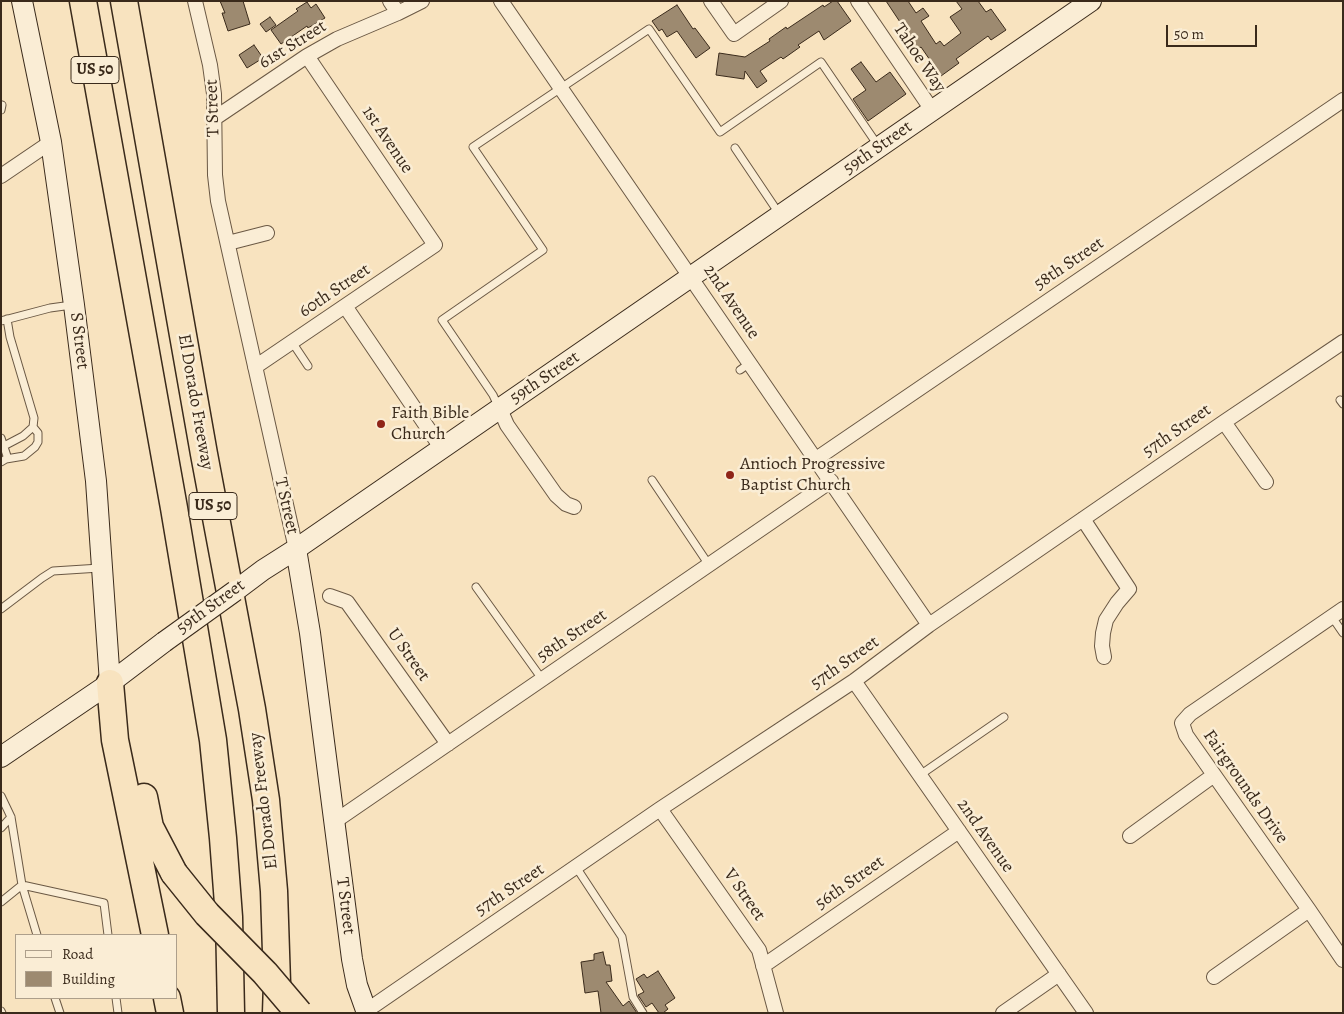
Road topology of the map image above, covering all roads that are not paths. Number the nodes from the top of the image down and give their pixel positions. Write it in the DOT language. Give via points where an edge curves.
graph roads {
  1 [pos="22,1"];
  2 [pos="72,1"];
  3 [pos="83,1"];
  4 [pos="124,1"];
  5 [pos="194,1"];
  6 [pos="390,1"];
  7 [pos="422,1"];
  8 [pos="501,1"];
  9 [pos="711,1"];
  10 [pos="781,1"];
  11 [pos="858,1"];
  12 [pos="1091,1"];
  13 [pos="398,13"];
  14 [pos="307,56"];
  15 [pos="561,88"];
  16 [pos="1343,100"];
  17 [pos="932,110"];
  18 [pos="215,118"];
  19 [pos="108,140"];
  20 [pos="52,142"];
  21 [pos="879,147"];
  22 [pos="735,148"];
  23 [pos="1,176"];
  24 [pos="781,215"];
  25 [pos="267,233"];
  26 [pos="228,243"];
  27 [pos="435,245"];
  28 [pos="690,277"];
  29 [pos="74,305"];
  30 [pos="345,306"];
  31 [pos="4,320"];
  32 [pos="292,342"];
  33 [pos="1343,342"];
  34 [pos="308,366"];
  35 [pos="255,367"];
  36 [pos="500,409"];
  37 [pos="1224,422"];
  38 [pos="33,427"];
  39 [pos="1,438"];
  40 [pos="4,446"];
  41 [pos="442,449"];
  42 [pos="816,459"];
  43 [pos="4,460"];
  44 [pos="652,480"];
  45 [pos="831,481"];
  46 [pos="1266,482"];
  47 [pos="574,507"];
  48 [pos="1083,519"];
  49 [pos="296,549"];
  50 [pos="709,565"];
  51 [pos="102,568"];
  52 [pos="476,587"];
  53 [pos="330,596"];
  54 [pos="1,609"];
  55 [pos="1337,613"];
  56 [pos="929,624"];
  57 [pos="1343,633"];
  58 [pos="1104,657"];
  59 [pos="542,680"];
  60 [pos="854,681"];
  61 [pos="110,683"];
  62 [pos="1004,717"];
  63 [pos="448,744"];
  64 [pos="1,757"];
  65 [pos="920,775"];
  66 [pos="1214,775"];
  67 [pos="1,796"];
  68 [pos="660,809"];
  69 [pos="11,817"];
  70 [pos="334,822"];
  71 [pos="1,828"];
  72 [pos="959,831"];
  73 [pos="1130,836"];
  74 [pos="576,867"];
  75 [pos="22,885"];
  76 [pos="1,902"];
  77 [pos="1309,910"];
  78 [pos="37,934"];
  79 [pos="108,934"];
  80 [pos="155,934"];
  81 [pos="1343,960"];
  82 [pos="763,966"];
  83 [pos="1059,974"];
  84 [pos="1214,978"];
  85 [pos="55,999"];
  86 [pos="116,999"];
  87 [pos="167,999"];
  88 [pos="367,1012"];
  89 [pos="60,1013"];
  90 [pos="118,1013"];
  91 [pos="170,1013"];
  92 [pos="231,1013"];
  93 [pos="276,1013"];
  94 [pos="299,1013"];
  95 [pos="643,1013"];
  96 [pos="776,1013"];
  97 [pos="1003,1013"];
  98 [pos="1086,1013"];
  1 -- 20 [label="street, S Street"];
  2 -- 19 [label="highway"];
  3 -- 19 [label="highway, US 50"];
  4 -- 93 [label="highway, El Dorado Freeway / US 50" via="266,800 274,891"];
  5 -- 18 [label="street, T Street" via="210,64"];
  6 -- 13 [label="street"];
  7 -- 13 [label="street, 61st Street"];
  8 -- 15 [label="street, 2nd Avenue"];
  9 -- 10 [label="street" via="734,34"];
  11 -- 17 [label="street, Tahoe Way"];
  12 -- 17 [label="street, 59th Street"];
  13 -- 14 [label="street, 61st Street" via="337,39"];
  14 -- 18 [label="street, 61st Street"];
  14 -- 27 [label="street, 1st Avenue"];
  15 -- 21 [label="lane" via="650,29 720,132 821,62"];
  15 -- 28 [label="street, 2nd Avenue"];
  15 -- 36 [label="lane" via="473,147 543,250 442,320"];
  16 -- 42 [label="street, 58th Street"];
  17 -- 21 [label="street, 59th Street"];
  18 -- 26 [label="street, T Street" via="215,175"];
  19 -- 92 [label="highway, US 50" via="212,740 229,917"];
  20 -- 23 [label="street"];
  20 -- 29 [label="street, S Street"];
  21 -- 24 [label="street, 59th Street"];
  22 -- 24 [label="lane"];
  24 -- 28 [label="street, 59th Street"];
  25 -- 26 [label="street"];
  26 -- 35 [label="street, T Street"];
  27 -- 30 [label="street, 60th Street"];
  28 -- 36 [label="street, 59th Street"];
  28 -- 42 [label="street, 2nd Avenue" via="745,366"];
  29 -- 31 [label="lane"];
  29 -- 51 [label="street, S Street" via="96,481"];
  30 -- 32 [label="street, 60th Street"];
  30 -- 41 [label="street"];
  31 -- 38 [label="lane" via="34,418"];
  32 -- 34 [label="lane"];
  32 -- 35 [label="street, 60th Street"];
  33 -- 37 [label="street, 57th Street"];
  35 -- 49 [label="street, T Street"];
  36 -- 41 [label="street, 59th Street"];
  36 -- 47 [label="street" via="507,425 556,495"];
  37 -- 46 [label="street"];
  37 -- 48 [label="street, 57th Street"];
  38 -- 40 [label="lane"];
  38 -- 43 [label="lane" via="38,433 35,448 24,456"];
  39 -- 40 [label="lane"];
  40 -- 43 [label="lane" via="7,456"];
  41 -- 49 [label="street, 59th Street"];
  42 -- 45 [label="street, 2nd Avenue"];
  44 -- 50 [label="lane"];
  45 -- 50 [label="street, 58th Street" via="746,534"];
  45 -- 56 [label="street, 2nd Avenue"];
  48 -- 56 [label="street, 57th Street"];
  48 -- 58 [label="street" via="1129,589 1106,620 1102,633"];
  49 -- 61 [label="street, 59th Street, bridge"];
  49 -- 70 [label="street, T Street"];
  50 -- 59 [label="street, 58th Street"];
  51 -- 54 [label="lane" via="53,571"];
  51 -- 61 [label="street, S Street"];
  52 -- 59 [label="lane"];
  53 -- 63 [label="street, U Street" via="347,602"];
  55 -- 57 [label="lane"];
  55 -- 66 [label="street, Fairgrounds Drive" via="1185,718 1182,723 1186,736"];
  56 -- 60 [label="street, 57th Street"];
  59 -- 63 [label="street, 58th Street"];
  60 -- 65 [label="street, 2nd Avenue"];
  60 -- 68 [label="street, 57th Street"];
  61 -- 64 [label="street, 59th Street"];
  61 -- 80 [label="highway" via="115,740"];
  61 -- 94 [label="highway, bridge" via="137,764 150,827 174,873 207,914"];
  62 -- 65 [label="lane"];
  63 -- 70 [label="street, 58th Street"];
  65 -- 72 [label="street, 2nd Avenue"];
  66 -- 73 [label="street"];
  66 -- 77 [label="street, Fairgrounds Drive"];
  67 -- 69 [label="lane"];
  68 -- 74 [label="street, 57th Street"];
  68 -- 82 [label="street, V Street" via="759,950"];
  69 -- 71 [label="lane"];
  69 -- 75 [label="lane"];
  70 -- 88 [label="street, T Street" via="352,959"];
  72 -- 82 [label="street, 56th Street"];
  72 -- 83 [label="street, 2nd Avenue"];
  74 -- 88 [label="street, 57th Street"];
  74 -- 95 [label="lane" via="622,937 633,997"];
  75 -- 76 [label="lane"];
  75 -- 78 [label="lane"];
  75 -- 79 [label="lane" via="104,903"];
  77 -- 81 [label="street, Fairgrounds Drive"];
  77 -- 84 [label="street"];
  82 -- 96 [label="street, V Street"];
  83 -- 97 [label="street"];
  83 -- 98 [label="street, 2nd Avenue"];
  85 -- 89 [label="lane"];
  86 -- 90 [label="lane"];
  87 -- 91 [label="highway"];
}
